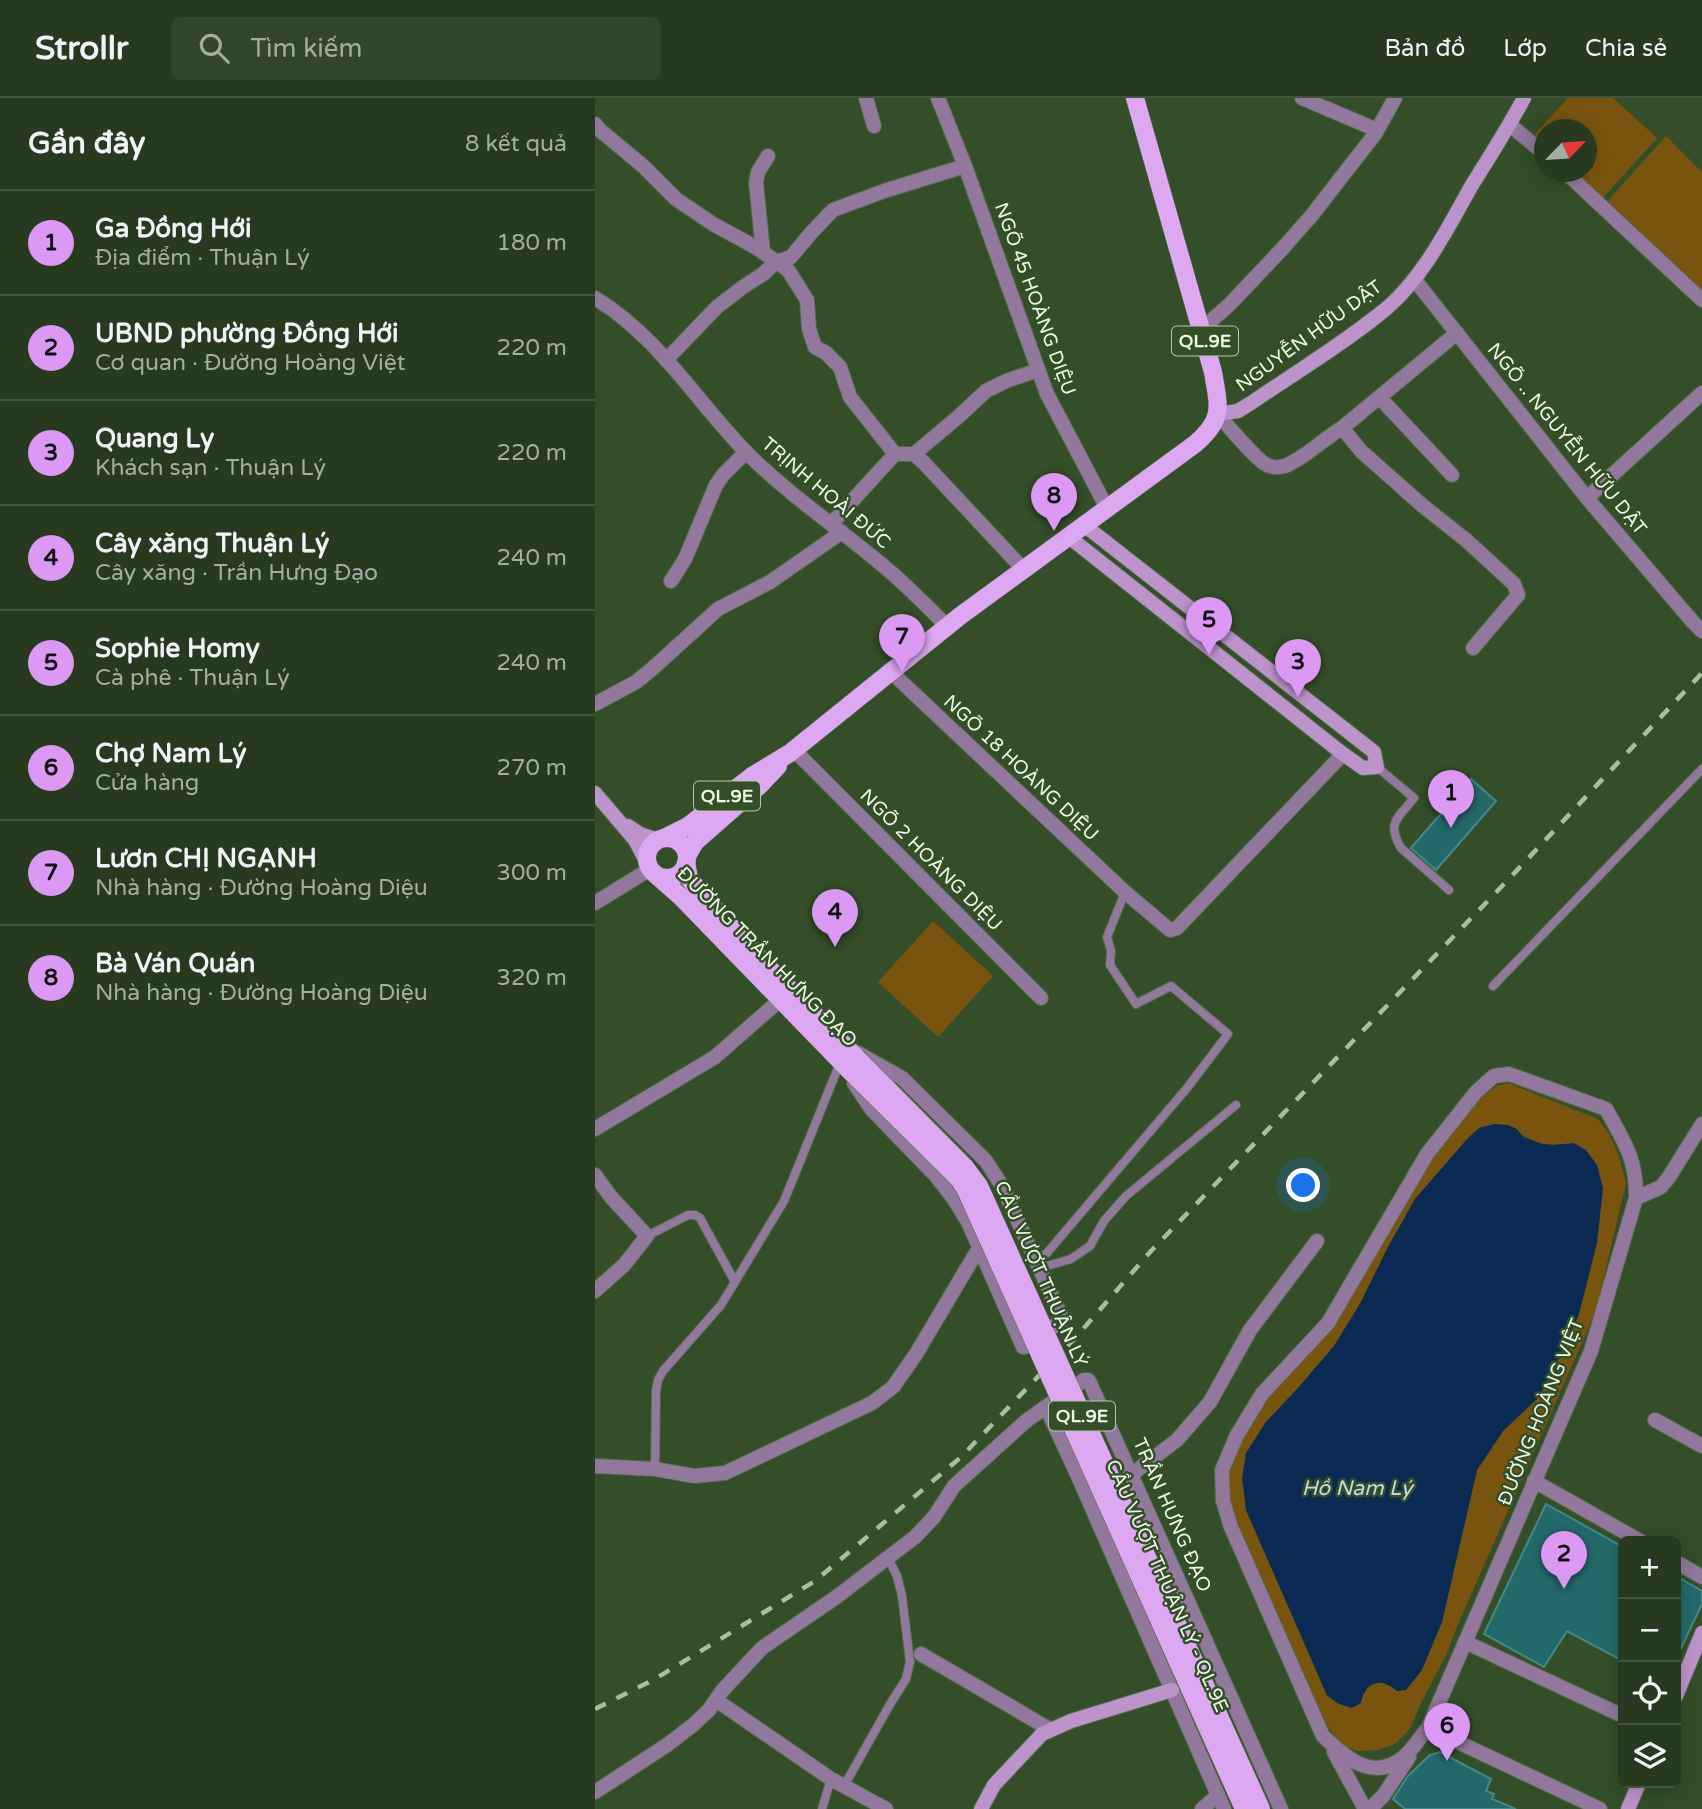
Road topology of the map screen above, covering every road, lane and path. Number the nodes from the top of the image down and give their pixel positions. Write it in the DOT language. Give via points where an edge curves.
graph roads {
  1 [pos="866,98"];
  2 [pos="938,98"];
  3 [pos="1135,98"];
  4 [pos="1302,98"];
  5 [pos="1395,98"];
  6 [pos="1524,98"];
  7 [pos="595,124"];
  8 [pos="1510,125"];
  9 [pos="874,126"];
  10 [pos="1377,130"];
  11 [pos="1534,145"];
  12 [pos="768,156"];
  13 [pos="965,166"];
  14 [pos="1576,182"];
  15 [pos="763,252"];
  16 [pos="776,262"];
  17 [pos="1414,279"];
  18 [pos="595,298"];
  19 [pos="1702,300"];
  20 [pos="1202,329"];
  21 [pos="1457,333"];
  22 [pos="666,360"];
  23 [pos="1038,370"];
  24 [pos="1702,393"];
  25 [pos="1380,398"];
  26 [pos="1217,414"];
  27 [pos="1342,428"];
  28 [pos="746,452"];
  29 [pos="895,454"];
  30 [pos="913,454"];
  31 [pos="1452,475"];
  32 [pos="1587,498"];
  33 [pos="1107,508"];
  34 [pos="1084,526"];
  35 [pos="836,528"];
  36 [pos="1069,537"];
  37 [pos="1024,570"];
  38 [pos="671,581"];
  39 [pos="948,626"];
  40 [pos="1697,626"];
  41 [pos="1473,648"];
  42 [pos="891,672"];
  43 [pos="595,704"];
  44 [pos="792,752"];
  45 [pos="1343,754"];
  46 [pos="1377,767"];
  47 [pos="1702,769"];
  48 [pos="595,793"];
  49 [pos="614,814"];
  50 [pos="661,839"];
  51 [pos="687,859"];
  52 [pos="651,869"];
  53 [pos="1449,891"];
  54 [pos="1125,892"];
  55 [pos="595,903"];
  56 [pos="1493,986"];
  57 [pos="1041,998"];
  58 [pos="781,1000"];
  59 [pos="848,1059"];
  60 [pos="1236,1105"];
  61 [pos="1702,1124"];
  62 [pos="595,1129"];
  63 [pos="595,1175"];
  64 [pos="1636,1198"];
  65 [pos="647,1236"];
  66 [pos="1317,1241"];
  67 [pos="979,1248"];
  68 [pos="1038,1263"];
  69 [pos="735,1282"];
  70 [pos="595,1291"];
  71 [pos="1046,1407"];
  72 [pos="1655,1420"];
  73 [pos="1702,1446"];
  74 [pos="595,1466"];
  75 [pos="655,1469"];
  76 [pos="1131,1475"];
  77 [pos="1534,1481"];
  78 [pos="1631,1536"];
  79 [pos="888,1558"];
  80 [pos="1681,1565"];
  81 [pos="1702,1577"];
  82 [pos="1701,1639"];
  83 [pos="1465,1642"];
  84 [pos="921,1654"];
  85 [pos="1681,1685"];
  86 [pos="1173,1690"];
  87 [pos="716,1700"];
  88 [pos="1618,1714"];
  89 [pos="1428,1728"];
  90 [pos="1051,1730"];
  91 [pos="1324,1736"];
  92 [pos="831,1779"];
  93 [pos="844,1786"];
  94 [pos="1637,1788"];
  95 [pos="595,1792"];
  96 [pos="1221,1802"];
  97 [pos="822,1809"];
  98 [pos="887,1809"];
  99 [pos="981,1809"];
  100 [pos="1202,1809"];
  101 [pos="1244,1809"];
  102 [pos="1261,1809"];
  103 [pos="1281,1809"];
  104 [pos="1367,1809"];
  105 [pos="1600,1809"];
  106 [pos="1628,1809"];
  1 -- 9 [label="street"];
  2 -- 13 [label="street, NGÕ 45 HOÀNG DIỆU"];
  3 -- 20 [label="main road, QL.9E"];
  4 -- 10 [label="street"];
  5 -- 10 [label="street"];
  6 -- 8 [label="street, NGUYỄN HỮU DẬT"];
  7 -- 15 [label="street" via="676,199"];
  8 -- 11 [label="street"];
  8 -- 17 [label="street, NGUYỄN HỮU DẬT"];
  10 -- 20 [label="street" via="1313,215"];
  12 -- 15 [label="street" via="757,182"];
  13 -- 16 [label="street" via="834,210 791,257"];
  13 -- 23 [label="street, NGÕ 45 HOÀNG DIỆU"];
  14 -- 19 [label="street"];
  15 -- 16 [label="street"];
  16 -- 22 [label="street" via="717,307"];
  16 -- 29 [label="street" via="788,270 807,300 815,347 839,367 850,397"];
  17 -- 21 [label="street, NGÕ .. NGUYỄN HỮU DẬT"];
  17 -- 26 [label="street, NGUYỄN HỮU DẬT" via="1388,307 1263,395 1238,411"];
  18 -- 22 [label="street, TRỊNH HOÀI ĐỨC" via="632,323"];
  20 -- 26 [label="main road, QL.9E"];
  21 -- 25 [label="street"];
  21 -- 32 [label="street, NGÕ .. NGUYỄN HỮU DẬT"];
  22 -- 28 [label="street, TRỊNH HOÀI ĐỨC"];
  23 -- 30 [label="street" via="986,391"];
  23 -- 33 [label="street, NGÕ 45 HOÀNG DIỆU"];
  24 -- 32 [label="street"];
  25 -- 27 [label="street"];
  25 -- 31 [label="street"];
  26 -- 27 [label="street" via="1258,459 1282,467"];
  26 -- 33 [label="main road, QL.9E" via="1208,432"];
  27 -- 41 [label="street" via="1362,452 1514,584 1518,595"];
  28 -- 35 [label="street, TRỊNH HOÀI ĐỨC"];
  28 -- 38 [label="street" via="716,485"];
  29 -- 30 [label="street"];
  29 -- 35 [label="street"];
  30 -- 37 [label="street"];
  32 -- 40 [label="street, NGÕ .. NGUYỄN HỮU DẬT"];
  33 -- 34 [label="main road, QL.9E"];
  34 -- 36 [label="main road, QL.9E"];
  34 -- 46 [label="street" via="1374,752"];
  35 -- 39 [label="street, TRỊNH HOÀI ĐỨC"];
  35 -- 43 [label="street" via="770,582 718,609 636,682"];
  36 -- 37 [label="main road, QL.9E"];
  36 -- 45 [label="street"];
  37 -- 39 [label="main road, QL.9E"];
  39 -- 42 [label="main road, QL.9E"];
  42 -- 44 [label="main road, QL.9E"];
  42 -- 54 [label="street, NGÕ 18 HOÀNG DIỆU"];
  44 -- 50 [label="main road, QL.9E" via="752,776 688,826"];
  44 -- 51 [label="main road, QL.9E" via="695,842"];
  44 -- 57 [label="street, NGÕ 2 HOÀNG DIỆU"];
  45 -- 46 [label="street" via="1363,768"];
  45 -- 54 [label="street, NGÕ 18 HOÀNG DIỆU" via="1177,928 1170,930"];
  46 -- 53 [label="lane" via="1414,798 1393,824 1397,842"];
  47 -- 56 [label="lane"];
  48 -- 49 [label="street"];
  49 -- 50 [label="street" via="640,835"];
  49 -- 52 [label="street"];
  50 -- 51 [label="main road" via="671,838 682,845"];
  50 -- 52 [label="main road" via="648,850"];
  51 -- 52 [label="main road" via="674,877 662,877"];
  51 -- 59 [label="main road, QL.9E" via="689,878 700,893"];
  52 -- 55 [label="street"];
  52 -- 58 [label="main road, ĐƯỜNG TRẦN HƯNG ĐẠO / QL.9E"];
  54 -- 68 [label="lane" via="1107,937 1109,965 1136,1004 1171,986 1229,1034"];
  58 -- 59 [label="main road, ĐƯỜNG TRẦN HƯNG ĐẠO / QL.9E"];
  58 -- 62 [label="street" via="715,1057"];
  59 -- 67 [label="street" via="872,1110 954,1199"];
  59 -- 68 [label="street" via="902,1078 986,1161"];
  59 -- 69 [label="lane" via="784,1201"];
  59 -- 101 [label="main road, CẦU VƯỢT THUẬN LÝ - QL.9E / QL.9E, bridge" via="960,1179 970,1196"];
  59 -- 102 [label="main road, CẦU VƯỢT THUẬN LÝ / QL.9E, bridge" via="964,1166 979,1186"];
  60 -- 68 [label="lane" via="1126,1196 1090,1246 1072,1259"];
  61 -- 64 [label="street" via="1661,1187"];
  63 -- 65 [label="street"];
  64 -- 77 [label="street, ĐƯỜNG HOÀNG VIỆT" via="1591,1350"];
  64 -- 91 [label="street, ĐƯỜNG HOÀNG VIỆT" via="1637,1178 1629,1151 1606,1109 1509,1074 1494,1076 1427,1154 1328,1323 1262,1394 1237,1436 1222,1470 1223,1501"];
  65 -- 69 [label="lane" via="688,1215 700,1218"];
  65 -- 70 [label="street"];
  66 -- 76 [label="street" via="1250,1330 1210,1402 1177,1440"];
  67 -- 68 [label="street" via="1024,1348 1062,1320"];
  67 -- 75 [label="street" via="916,1354 893,1387 872,1403 725,1473 694,1476"];
  69 -- 75 [label="lane" via="712,1318 659,1380"];
  71 -- 76 [label="street, TRẦN HƯNG ĐẠO" via="1088,1380"];
  71 -- 79 [label="street" via="954,1486 934,1517"];
  71 -- 86 [label="street"];
  72 -- 73 [label="street"];
  74 -- 75 [label="street"];
  76 -- 103 [label="street, TRẦN HƯNG ĐẠO"];
  77 -- 78 [label="street"];
  77 -- 83 [label="street, ĐƯỜNG HOÀNG VIỆT"];
  79 -- 87 [label="street" via="762,1648"];
  79 -- 93 [label="lane" via="902,1595 910,1662 906,1679"];
  80 -- 81 [label="street"];
  82 -- 85 [label="street"];
  83 -- 88 [label="street"];
  83 -- 89 [label="street, ĐƯỜNG HOÀNG VIỆT"];
  84 -- 90 [label="street"];
  86 -- 90 [label="street"];
  86 -- 96 [label="street"];
  87 -- 92 [label="street"];
  87 -- 95 [label="street" via="667,1745"];
  89 -- 91 [label="street, ĐƯỜNG HOÀNG VIỆT" via="1408,1753 1378,1769 1344,1756"];
  89 -- 104 [label="street" via="1383,1796"];
  89 -- 105 [label="street"];
  90 -- 99 [label="street" via="994,1785"];
  91 -- 104 [label="street"];
  92 -- 93 [label="street"];
  92 -- 97 [label="lane"];
  93 -- 98 [label="street"];
  94 -- 106 [label="street"];
  96 -- 100 [label="street"];
}
